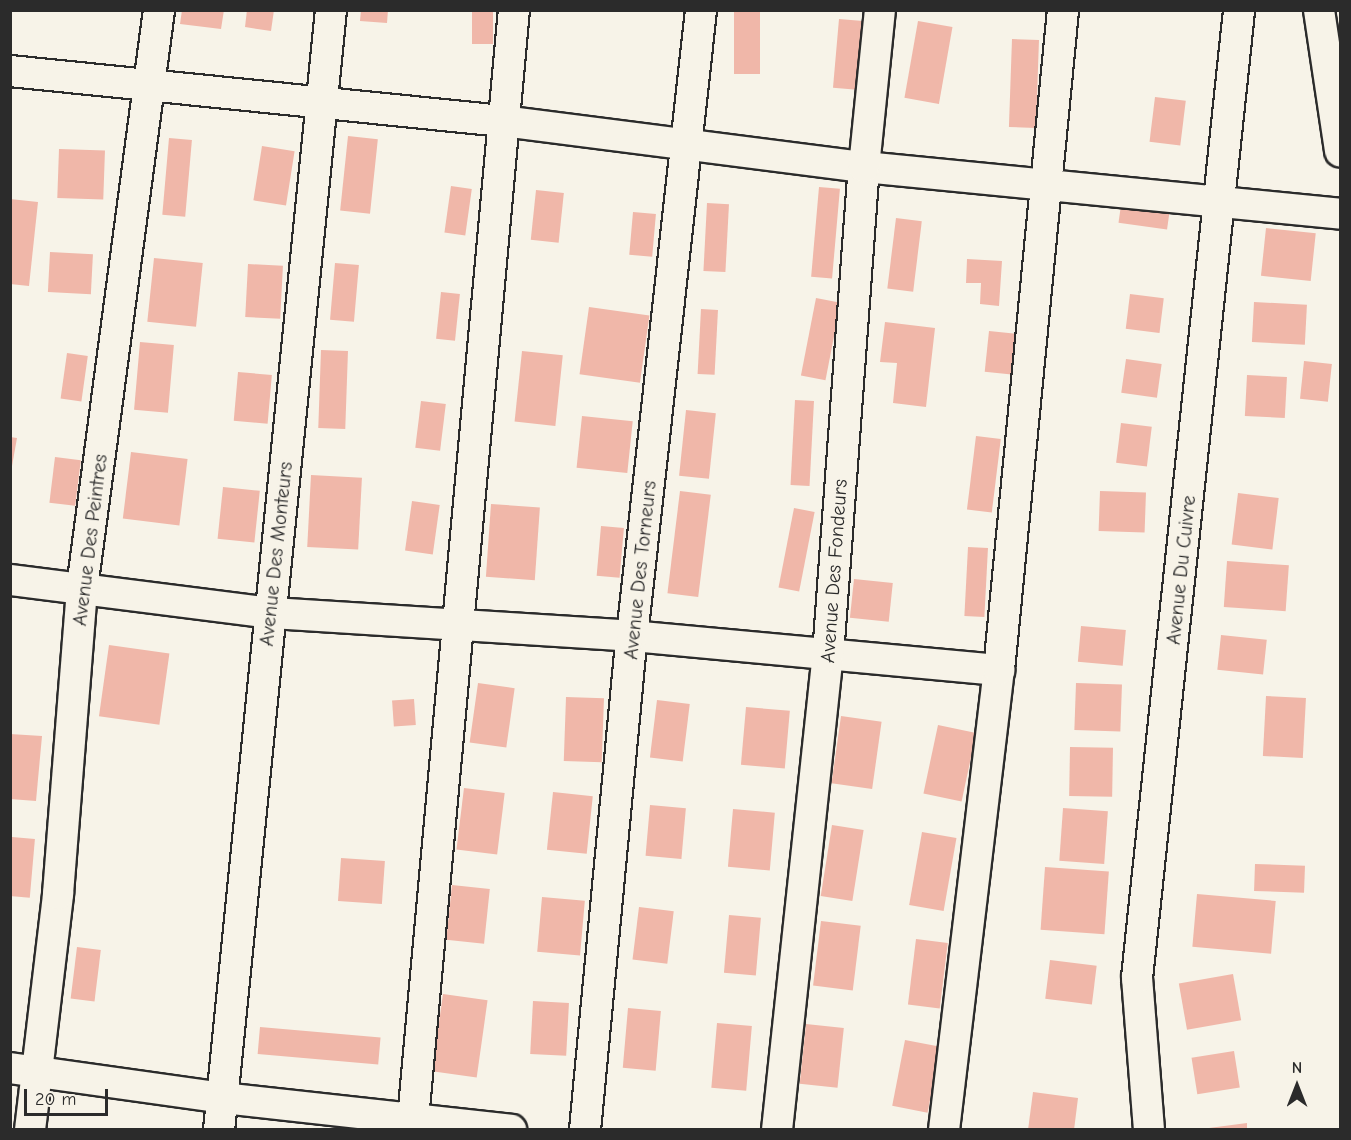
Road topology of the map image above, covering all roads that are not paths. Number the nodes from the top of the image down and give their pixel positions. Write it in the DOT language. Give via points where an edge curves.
graph roads {
  1 [pos="159,10"];
  2 [pos="331,10"];
  3 [pos="514,10"];
  4 [pos="701,10"];
  5 [pos="880,10"];
  6 [pos="1063,10"];
  7 [pos="1239,10"];
  8 [pos="1319,10"];
  9 [pos="10,71"];
  10 [pos="150,87"];
  11 [pos="321,103"];
  12 [pos="503,121"];
  13 [pos="688,147"];
  14 [pos="1341,151"];
  15 [pos="864,166"];
  16 [pos="1047,184"];
  17 [pos="1221,202"];
  18 [pos="1341,214"];
  19 [pos="10,580"];
  20 [pos="82,588"];
  21 [pos="271,613"];
  22 [pos="457,624"];
  23 [pos="632,636"];
  24 [pos="828,656"];
  25 [pos="999,670"];
  26 [pos="24,1070"];
  27 [pos="223,1098"];
  28 [pos="412,1125"];
  29 [pos="30,1130"];
  30 [pos="219,1130"];
  31 [pos="511,1130"];
  32 [pos="585,1130"];
  33 [pos="777,1130"];
  34 [pos="944,1130"];
  35 [pos="1149,1130"];
  1 -- 10 [label="street, Avenue Des Peintres"];
  2 -- 11 [label="street, Avenue Des Monteurs"];
  3 -- 12 [label="street"];
  4 -- 13 [label="street, Avenue Des Torneurs"];
  5 -- 15 [label="street, Avenue Des Fondeurs"];
  6 -- 16 [label="street"];
  7 -- 17 [label="street, Avenue Du Cuivre"];
  8 -- 14 [label="street"];
  9 -- 10 [label="street"];
  10 -- 11 [label="street"];
  10 -- 20 [label="street, Avenue Des Peintres"];
  11 -- 12 [label="street"];
  11 -- 21 [label="street, Avenue Des Monteurs"];
  12 -- 13 [label="street"];
  12 -- 22 [label="street"];
  13 -- 15 [label="street"];
  13 -- 23 [label="street, Avenue Des Torneurs"];
  15 -- 16 [label="street"];
  15 -- 24 [label="street, Avenue Des Fondeurs"];
  16 -- 17 [label="street"];
  16 -- 25 [label="street"];
  17 -- 18 [label="street"];
  17 -- 35 [label="street, Avenue Du Cuivre" via="1137,978"];
  19 -- 20 [label="street"];
  20 -- 21 [label="street"];
  20 -- 26 [label="street, Avenue Des Peintres" via="58,894"];
  21 -- 22 [label="street"];
  21 -- 27 [label="street, Avenue Des Monteurs"];
  22 -- 23 [label="street"];
  22 -- 28 [label="street"];
  23 -- 24 [label="street"];
  23 -- 32 [label="street, Avenue Des Torneurs"];
  24 -- 25 [label="street"];
  24 -- 33 [label="street, Avenue Des Fondeurs"];
  25 -- 34 [label="street"];
  26 -- 27 [label="street"];
  26 -- 29 [label="street, Avenue Des Peintres"];
  27 -- 28 [label="street"];
  27 -- 30 [label="street, Avenue Des Monteurs"];
  28 -- 31 [label="street"];
}
